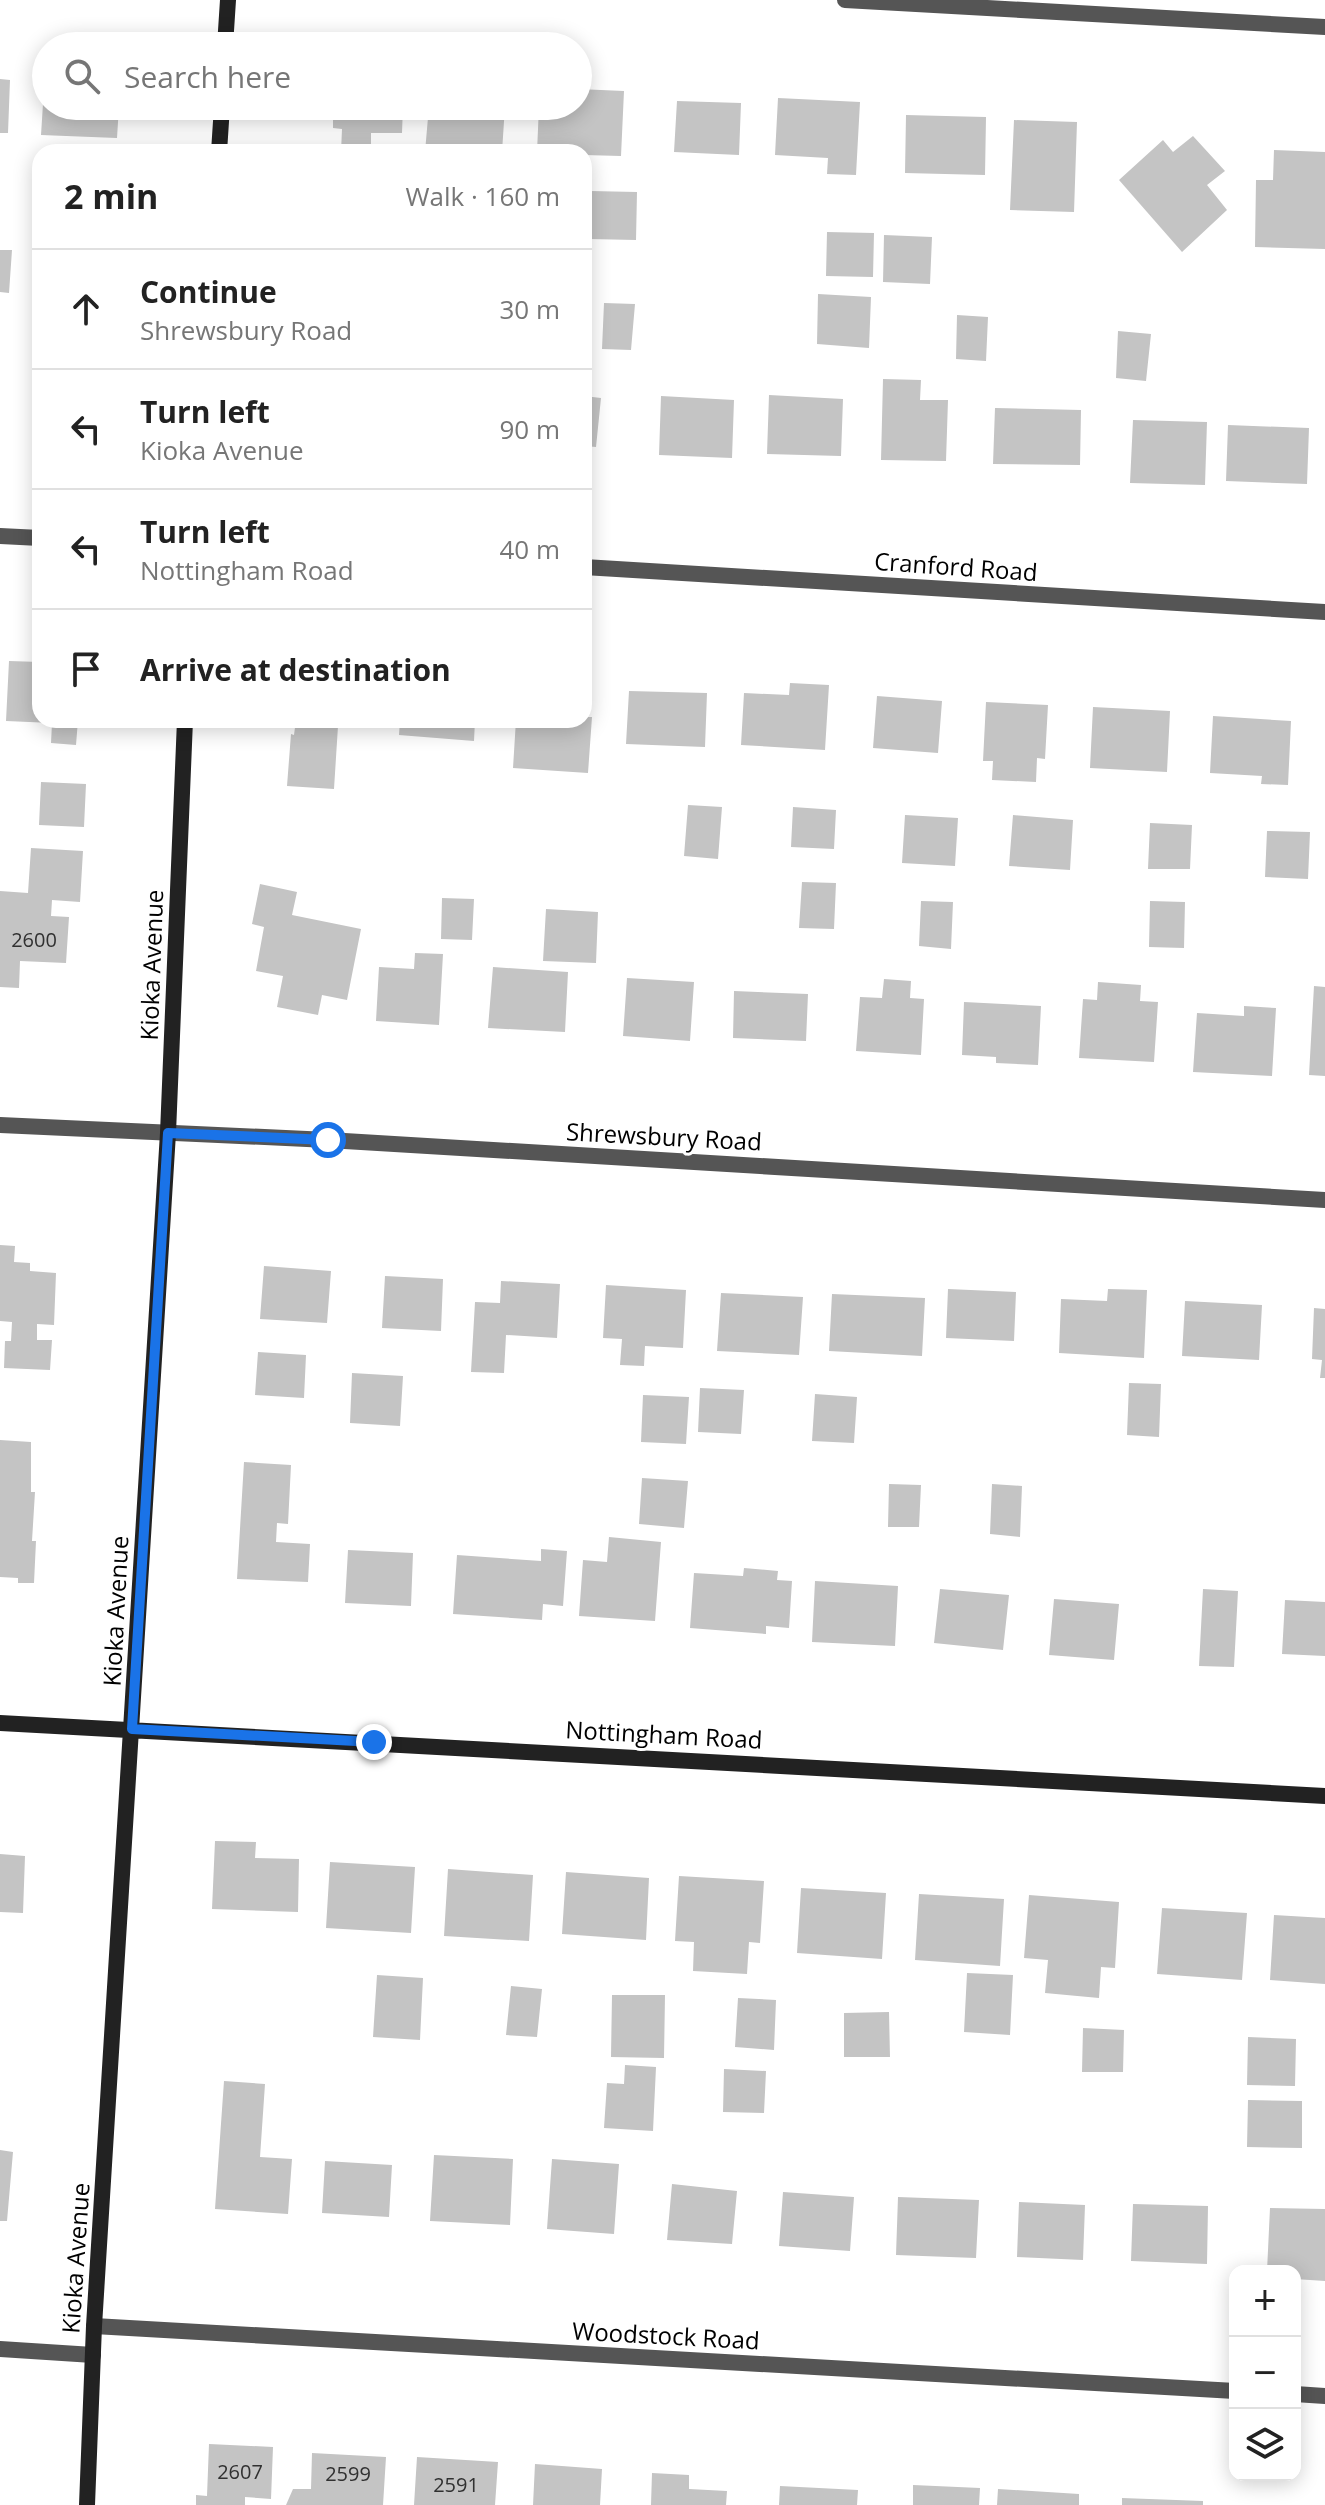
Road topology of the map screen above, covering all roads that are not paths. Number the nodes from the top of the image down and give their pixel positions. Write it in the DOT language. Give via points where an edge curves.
graph roads {
  1 [pos="228,0"];
  2 [pos="845,0"];
  3 [pos="1325,27"];
  4 [pos="226,32"];
  5 [pos="221,120"];
  6 [pos="220,144"];
  7 [pos="0,536"];
  8 [pos="32,538"];
  9 [pos="592,567"];
  10 [pos="1325,612"];
  11 [pos="185,728"];
  12 [pos="0,1125"];
  13 [pos="168,1133"];
  14 [pos="1325,1200"];
  15 [pos="0,1723"];
  16 [pos="132,1729"];
  17 [pos="1325,1796"];
  18 [pos="94,2326"];
  19 [pos="0,2349"];
  20 [pos="93,2355"];
  21 [pos="1229,2391"];
  22 [pos="1301,2394"];
  23 [pos="1325,2396"];
  24 [pos="87,2505"];
  1 -- 4 [label="street"];
  2 -- 3 [label="street"];
  5 -- 6 [label="street"];
  7 -- 8 [label="street"];
  9 -- 10 [label="street, Cranford Road"];
  11 -- 13 [label="street, Kioka Avenue"];
  12 -- 13 [label="street, Shrewsbury Road"];
  13 -- 14 [label="street, Shrewsbury Road"];
  13 -- 16 [label="street, Kioka Avenue"];
  15 -- 16 [label="street, Nottingham Road"];
  16 -- 17 [label="street, Nottingham Road"];
  16 -- 18 [label="street, Kioka Avenue"];
  18 -- 20 [label="street, Kioka Avenue"];
  18 -- 21 [label="street, Woodstock Road"];
  19 -- 20 [label="street"];
  20 -- 24 [label="street, Kioka Avenue"];
  22 -- 23 [label="street"];
}
